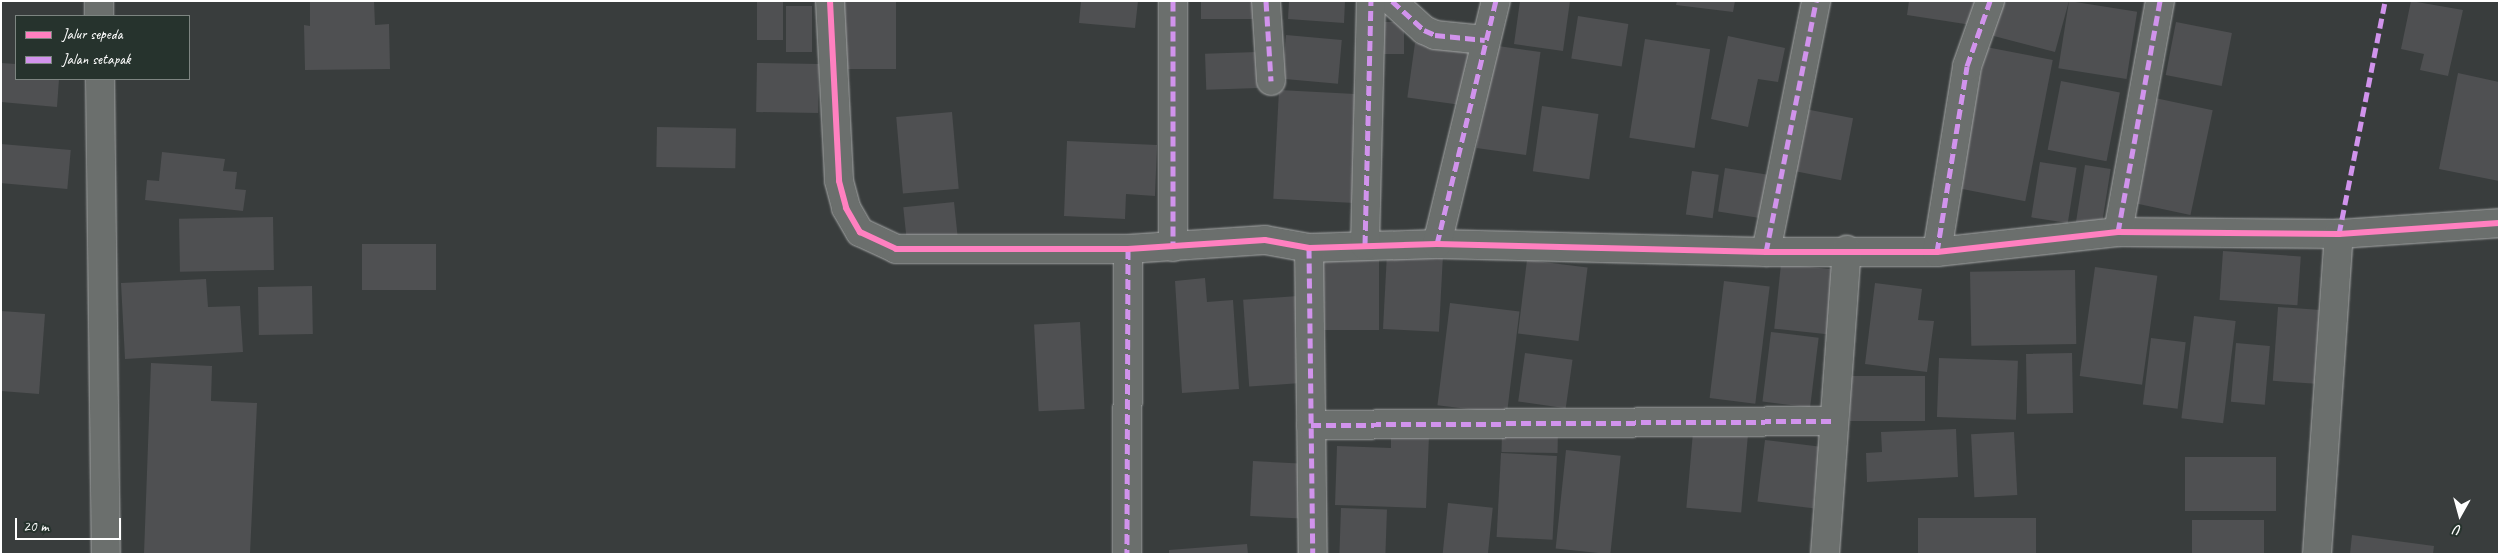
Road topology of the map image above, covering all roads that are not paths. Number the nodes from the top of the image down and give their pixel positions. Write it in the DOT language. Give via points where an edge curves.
graph roads {
  1 [pos="98,1"];
  2 [pos="830,1"];
  3 [pos="1173,1"];
  4 [pos="1266,1"];
  5 [pos="1371,1"];
  6 [pos="1392,1"];
  7 [pos="1496,1"];
  8 [pos="1816,1"];
  9 [pos="1990,1"];
  10 [pos="2160,1"];
  11 [pos="99,15"];
  12 [pos="1485,40"];
  13 [pos="100,80"];
  14 [pos="1271,81"];
  15 [pos="2499,224"];
  16 [pos="2118,232"];
  17 [pos="2339,234"];
  18 [pos="1437,244"];
  19 [pos="1365,245"];
  20 [pos="1173,247"];
  21 [pos="1308,248"];
  22 [pos="1128,249"];
  23 [pos="1847,250"];
  24 [pos="1766,252"];
  25 [pos="1937,252"];
  26 [pos="1832,421"];
  27 [pos="1311,425"];
  28 [pos="106,554"];
  29 [pos="1127,554"];
  30 [pos="1312,554"];
  31 [pos="1825,554"];
  32 [pos="2317,554"];
  1 -- 11 [label="street"];
  2 -- 22 [label="street" via="839,181 846,208 860,232 896,249"];
  3 -- 20 [label="street"];
  4 -- 14 [label="street"];
  5 -- 19 [label="street"];
  6 -- 12 [label="street" via="1424,30 1435,35"];
  7 -- 12 [label="street"];
  8 -- 24 [label="street"];
  9 -- 25 [label="street" via="1967,66"];
  10 -- 16 [label="street"];
  12 -- 18 [label="street"];
  13 -- 28 [label="street"];
  15 -- 17 [label="street"];
  16 -- 17 [label="street"];
  16 -- 25 [label="street"];
  17 -- 32 [label="street"];
  18 -- 19 [label="street"];
  18 -- 24 [label="street"];
  19 -- 21 [label="street"];
  20 -- 21 [label="street" via="1265,240"];
  20 -- 22 [label="street"];
  21 -- 27 [label="street"];
  22 -- 29 [label="street"];
  23 -- 24 [label="street"];
  23 -- 25 [label="street"];
  23 -- 26 [label="street"];
  26 -- 27 [label="street"];
  26 -- 31 [label="street"];
  27 -- 30 [label="street"];
}
